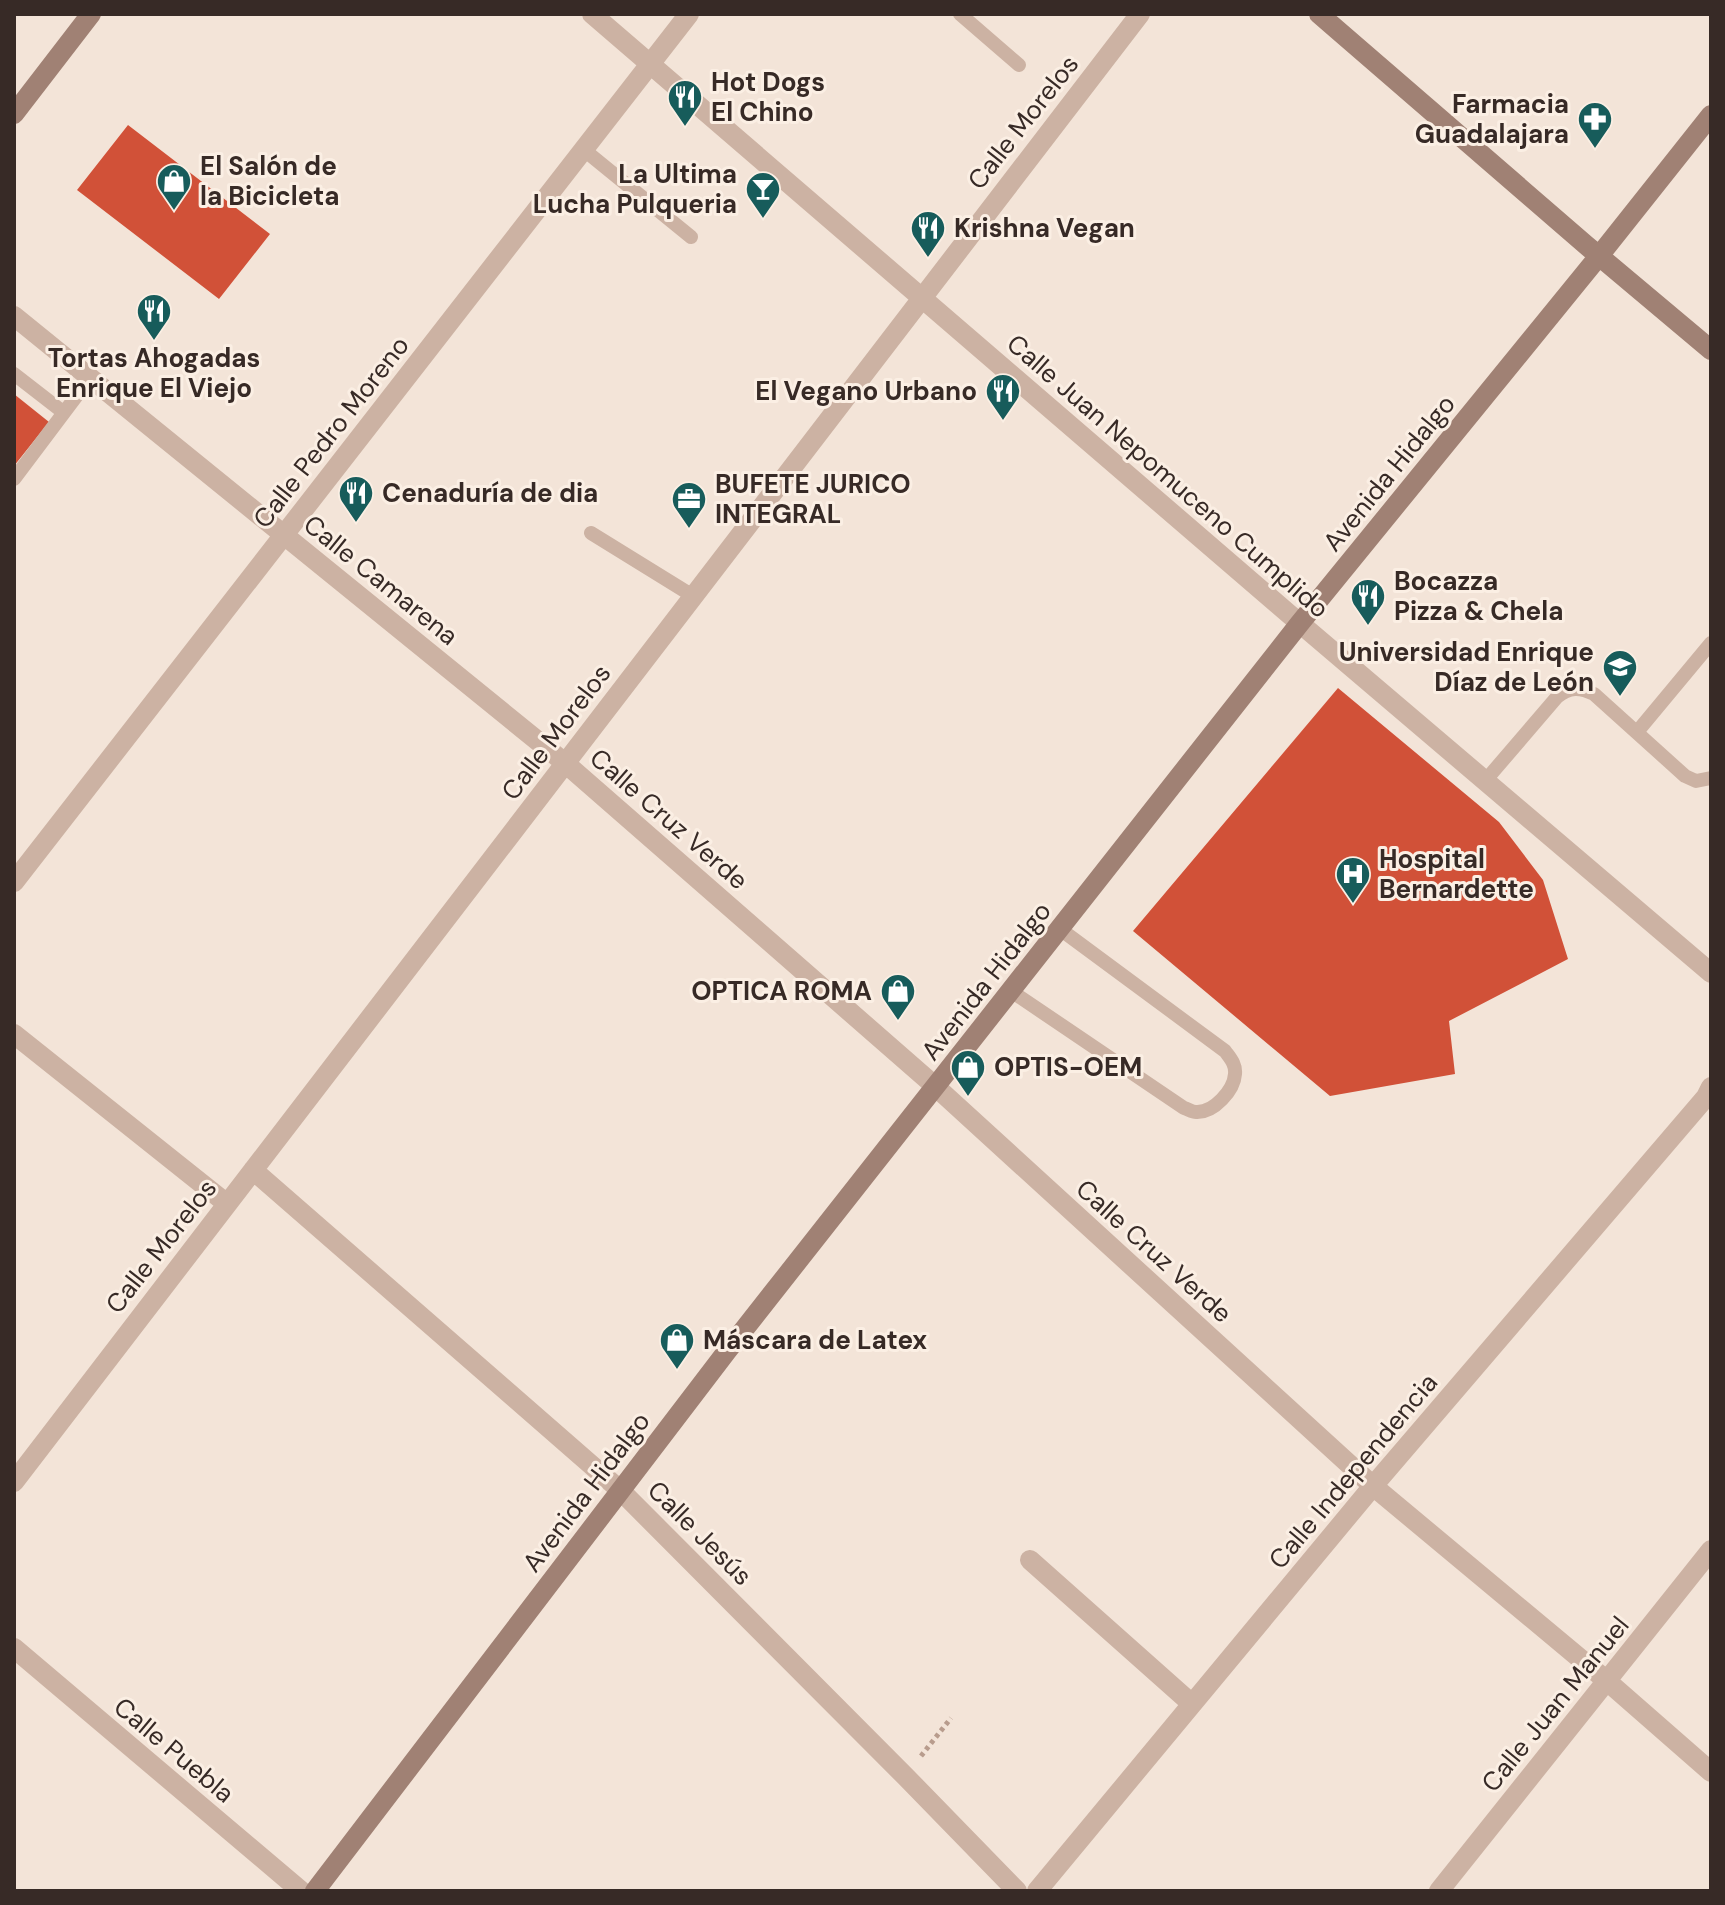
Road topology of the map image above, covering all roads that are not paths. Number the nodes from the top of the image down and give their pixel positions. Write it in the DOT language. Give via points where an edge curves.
graph roads {
  1 [pos="91,14"];
  2 [pos="592,14"];
  3 [pos="689,14"];
  4 [pos="960,14"];
  5 [pos="1140,14"];
  6 [pos="1319,14"];
  7 [pos="650,63"];
  8 [pos="1019,65"];
  9 [pos="14,114"];
  10 [pos="1711,115"];
  11 [pos="583,149"];
  12 [pos="691,237"];
  13 [pos="1599,256"];
  14 [pos="921,298"];
  15 [pos="14,316"];
  16 [pos="1711,350"];
  17 [pos="14,374"];
  18 [pos="90,378"];
  19 [pos="63,412"];
  20 [pos="14,479"];
  21 [pos="591,533"];
  22 [pos="284,535"];
  23 [pos="693,596"];
  24 [pos="1300,623"];
  25 [pos="1711,643"];
  26 [pos="1637,732"];
  27 [pos="565,763"];
  28 [pos="1711,778"];
  29 [pos="1485,781"];
  30 [pos="14,882"];
  31 [pos="1060,929"];
  32 [pos="1711,973"];
  33 [pos="1011,991"];
  34 [pos="14,1034"];
  35 [pos="936,1087"];
  36 [pos="1711,1087"];
  37 [pos="253,1170"];
  38 [pos="226,1203"];
  39 [pos="14,1482"];
  40 [pos="1373,1486"];
  41 [pos="620,1490"];
  42 [pos="1711,1550"];
  43 [pos="1030,1560"];
  44 [pos="14,1648"];
  45 [pos="1607,1681"];
  46 [pos="1192,1704"];
  47 [pos="1711,1772"];
  48 [pos="301,1891"];
  49 [pos="315,1891"];
  50 [pos="1017,1891"];
  51 [pos="1037,1891"];
  52 [pos="1439,1891"];
  1 -- 9 [label="main road"];
  2 -- 7 [label="street, Calle Juan Nepomuceno Cumplido"];
  3 -- 7 [label="street, Calle Pedro Moreno"];
  4 -- 8 [label="lane"];
  5 -- 14 [label="street, Calle Morelos"];
  6 -- 13 [label="main road"];
  7 -- 11 [label="street, Calle Pedro Moreno"];
  7 -- 14 [label="street, Calle Juan Nepomuceno Cumplido"];
  10 -- 13 [label="main road, Avenida Hidalgo"];
  11 -- 12 [label="lane"];
  11 -- 22 [label="street, Calle Pedro Moreno"];
  13 -- 16 [label="main road"];
  13 -- 24 [label="main road, Avenida Hidalgo"];
  14 -- 23 [label="street, Calle Morelos"];
  14 -- 24 [label="street, Calle Juan Nepomuceno Cumplido"];
  15 -- 18 [label="street, Calle Camarena"];
  17 -- 19 [label="lane"];
  18 -- 19 [label="lane"];
  18 -- 22 [label="street, Calle Camarena"];
  19 -- 20 [label="lane"];
  21 -- 23 [label="lane"];
  22 -- 27 [label="street, Calle Camarena"];
  22 -- 30 [label="street, Calle Pedro Moreno"];
  23 -- 27 [label="street, Calle Morelos"];
  24 -- 29 [label="street, Calle Juan Nepomuceno Cumplido"];
  24 -- 31 [label="main road, Avenida Hidalgo"];
  25 -- 26 [label="lane"];
  26 -- 28 [label="lane" via="1685,776 1696,781"];
  26 -- 29 [label="lane" via="1594,694 1568,689"];
  27 -- 35 [label="street, Calle Cruz Verde"];
  27 -- 37 [label="street, Calle Morelos"];
  29 -- 32 [label="street, Calle Juan Nepomuceno Cumplido"];
  31 -- 33 [label="main road, Avenida Hidalgo"];
  31 -- 33 [label="lane" via="1225,1051 1235,1075 1220,1101 1196,1112 1184,1108"];
  33 -- 35 [label="main road, Avenida Hidalgo"];
  34 -- 38 [label="street"];
  35 -- 40 [label="street, Calle Cruz Verde"];
  35 -- 41 [label="main road, Avenida Hidalgo"];
  36 -- 40 [label="street, Calle Independencia"];
  37 -- 38 [label="street, Calle Morelos"];
  37 -- 41 [label="street, Calle Jesús"];
  38 -- 39 [label="street, Calle Morelos"];
  40 -- 45 [label="street, Calle Cruz Verde"];
  40 -- 46 [label="street, Calle Independencia"];
  41 -- 49 [label="main road, Avenida Hidalgo"];
  41 -- 50 [label="street, Calle Jesús"];
  42 -- 45 [label="street, Calle Juan Manuel"];
  43 -- 46 [label="street"];
  44 -- 48 [label="street, Calle Puebla"];
  45 -- 47 [label="street, Calle Cruz Verde"];
  45 -- 52 [label="street, Calle Juan Manuel"];
  46 -- 51 [label="street, Calle Independencia"];
}
